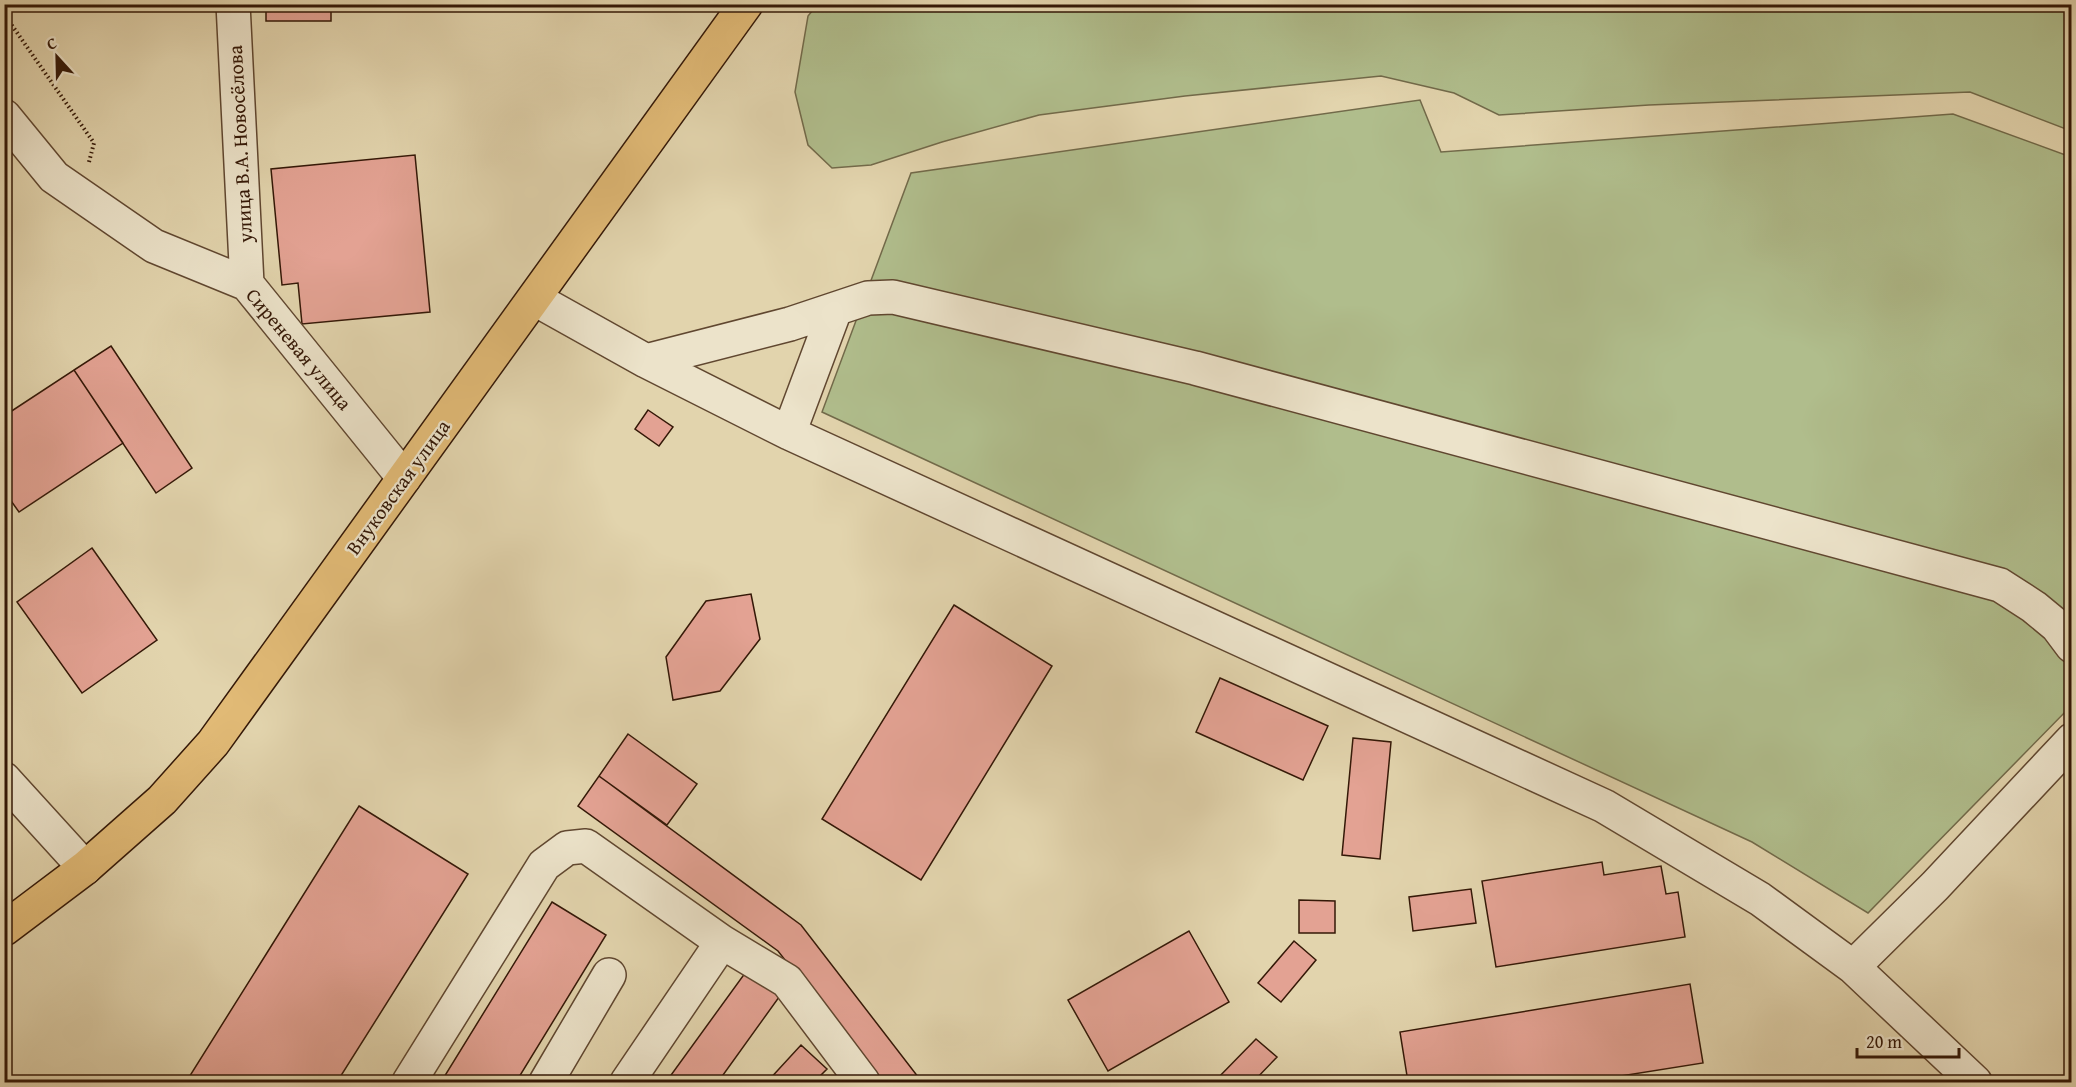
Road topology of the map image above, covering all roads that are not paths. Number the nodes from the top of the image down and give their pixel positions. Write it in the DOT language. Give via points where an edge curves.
graph roads {
  1 [pos="233,4"];
  2 [pos="746,4"];
  3 [pos="4,116"];
  4 [pos="248,284"];
  5 [pos="535,299"];
  6 [pos="835,310"];
  7 [pos="646,361"];
  8 [pos="789,433"];
  9 [pos="404,478"];
  10 [pos="2072,646"];
  11 [pos="2072,740"];
  12 [pos="4,779"];
  13 [pos="85,868"];
  14 [pos="4,929"];
  15 [pos="722,942"];
  16 [pos="1853,968"];
  17 [pos="609,975"];
  18 [pos="409,1083"];
  19 [pos="546,1083"];
  20 [pos="627,1083"];
  21 [pos="863,1083"];
  22 [pos="1975,1083"];
  1 -- 4 [label="street, улица В.А. Новосёлова"];
  2 -- 5 [label="main road, Внуковская улица"];
  3 -- 4 [label="street, Сиреневая улица" via="54,177 154,246"];
  4 -- 9 [label="street, Сиреневая улица"];
  5 -- 7 [label="street"];
  5 -- 9 [label="main road, Внуковская улица"];
  6 -- 7 [label="street"];
  6 -- 8 [label="street"];
  6 -- 10 [label="street" via="868,298 892,297 1195,368 1655,491 2000,585 2057,626"];
  7 -- 8 [label="street"];
  8 -- 16 [label="street" via="1604,806 1760,898"];
  9 -- 13 [label="main road, Внуковская улица" via="213,743 162,800"];
  11 -- 16 [label="street"];
  12 -- 13 [label="street"];
  13 -- 14 [label="main road, Внуковская улица"];
  15 -- 18 [label="street" via="586,846 567,848 544,865"];
  15 -- 20 [label="street"];
  15 -- 21 [label="street" via="787,981"];
  16 -- 22 [label="street"];
  17 -- 19 [label="street"];
}
